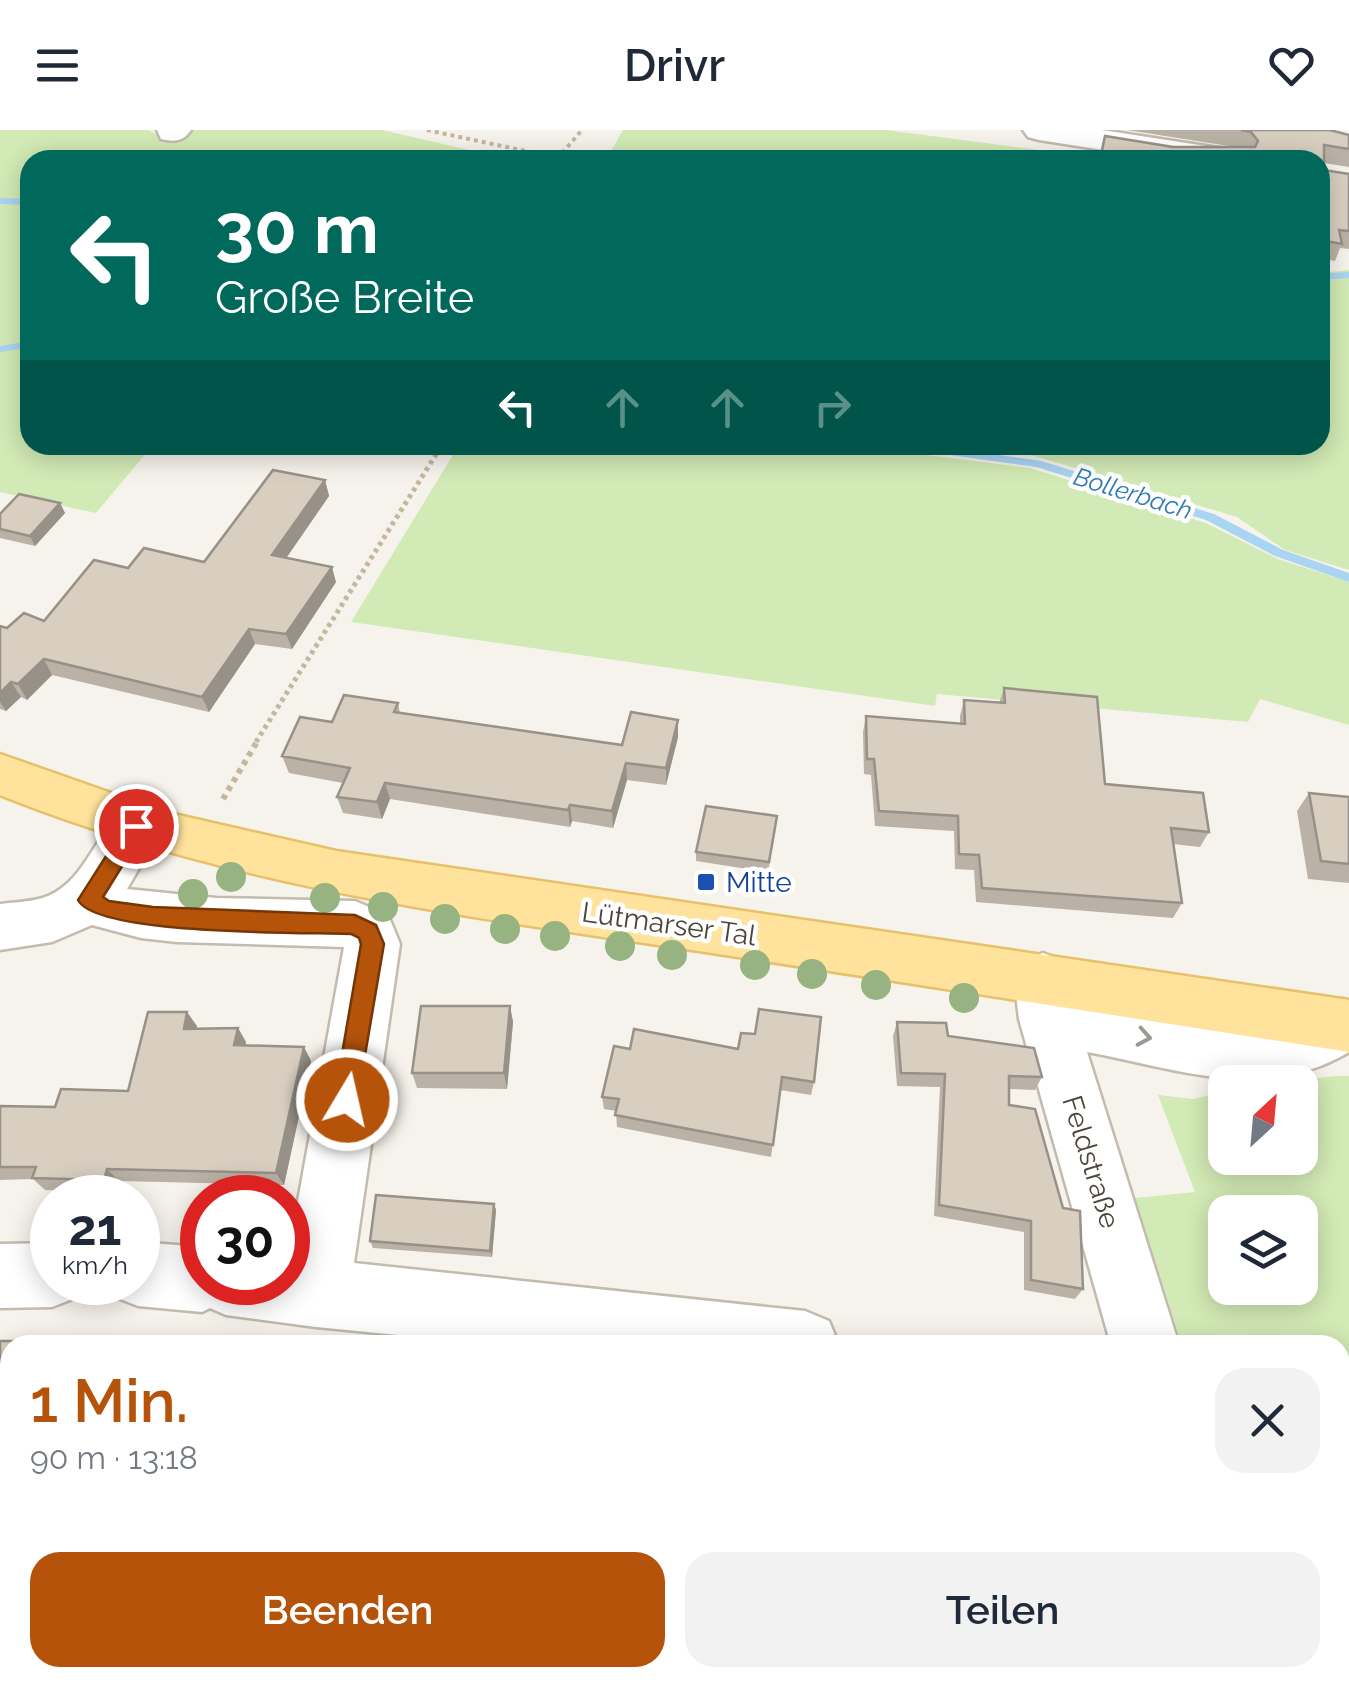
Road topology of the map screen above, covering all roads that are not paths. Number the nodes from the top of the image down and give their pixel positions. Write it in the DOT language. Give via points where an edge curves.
graph roads {
  1 [pos="1040,130"];
  2 [pos="1168,150"];
  3 [pos="0,774"];
  4 [pos="136,826"];
  5 [pos="90,900"];
  6 [pos="0,928"];
  7 [pos="1046,998"];
  8 [pos="1346,1025"];
  9 [pos="30,1275"];
  10 [pos="0,1276"];
  11 [pos="310,1293"];
  12 [pos="316,1294"];
  13 [pos="709,1335"];
  14 [pos="1142,1335"];
  1 -- 2 [label="street"];
  3 -- 4 [label="main road, Lütmarser Tal"];
  4 -- 5 [label="street"];
  4 -- 7 [label="main road, Lütmarser Tal" via="284,864"];
  5 -- 6 [label="street" via="45,922"];
  5 -- 12 [label="street" via="104,909 153,917 355,924 368,932 372,944"];
  7 -- 8 [label="street" via="1250,1056 1302,1049"];
  7 -- 14 [label="street, Feldstraße"];
  9 -- 10 [label="street"];
  11 -- 12 [label="street"];
  12 -- 13 [label="street"];
}
